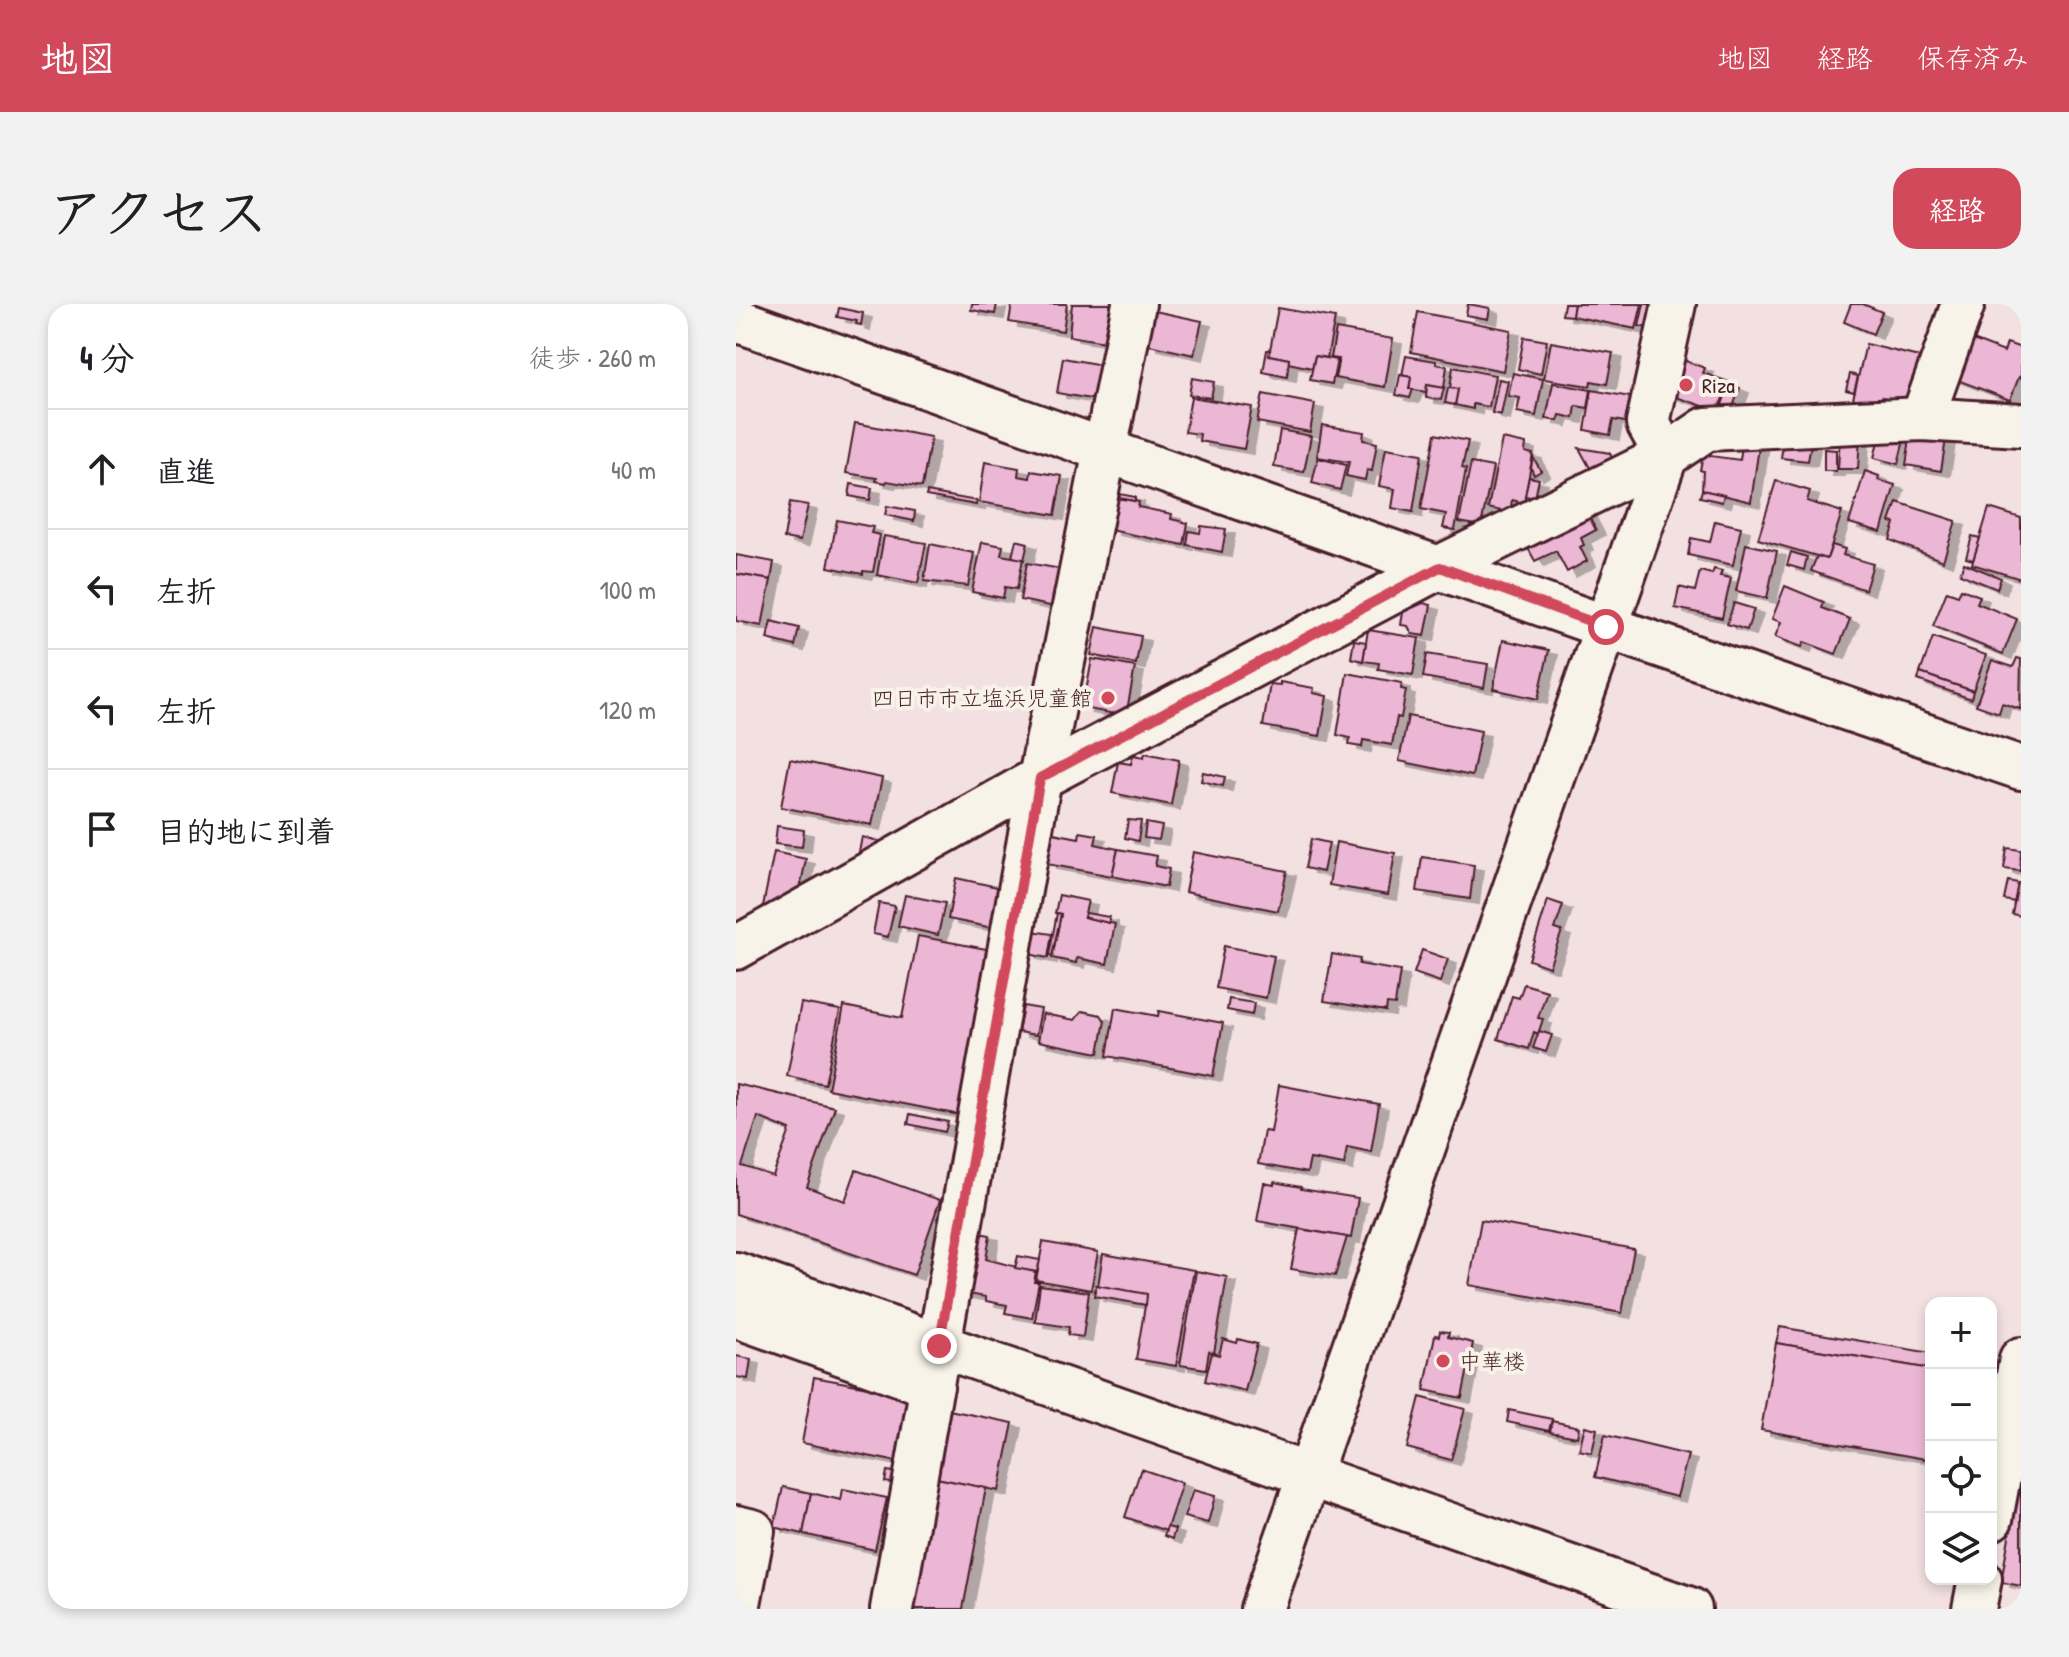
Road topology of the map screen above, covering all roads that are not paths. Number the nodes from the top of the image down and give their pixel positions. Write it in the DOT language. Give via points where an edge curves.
graph roads {
  1 [pos="1134,304"];
  2 [pos="1674,304"];
  3 [pos="1963,304"];
  4 [pos="736,320"];
  5 [pos="1922,419"];
  6 [pos="2021,425"];
  7 [pos="1107,449"];
  8 [pos="1666,456"];
  9 [pos="1440,567"];
  10 [pos="1606,627"];
  11 [pos="2021,768"];
  12 [pos="1040,778"];
  13 [pos="736,948"];
  14 [pos="736,1274"];
  15 [pos="736,1316"];
  16 [pos="928,1356"];
  17 [pos="2021,1359"];
  18 [pos="1311,1475"];
  19 [pos="1992,1513"];
  20 [pos="736,1527"];
  21 [pos="1979,1585"];
  22 [pos="738,1609"];
  23 [pos="892,1609"];
  24 [pos="1262,1609"];
  25 [pos="1690,1609"];
  26 [pos="1974,1609"];
  1 -- 7 [label="street"];
  2 -- 8 [label="street" via="1648,423"];
  3 -- 5 [label="street"];
  4 -- 7 [label="street"];
  5 -- 6 [label="street"];
  5 -- 8 [label="street" via="1706,429"];
  7 -- 9 [label="street"];
  7 -- 12 [label="street"];
  8 -- 9 [label="street"];
  8 -- 10 [label="street"];
  9 -- 10 [label="street"];
  9 -- 12 [label="street"];
  10 -- 11 [label="street"];
  10 -- 18 [label="street"];
  12 -- 13 [label="street"];
  12 -- 16 [label="street"];
  14 -- 16 [label="street"];
  15 -- 16 [label="street"];
  16 -- 18 [label="street"];
  16 -- 23 [label="street"];
  17 -- 19 [label="street"];
  18 -- 24 [label="street"];
  18 -- 25 [label="street"];
  20 -- 22 [label="street" via="753,1531"];
  21 -- 26 [label="street"];
}
